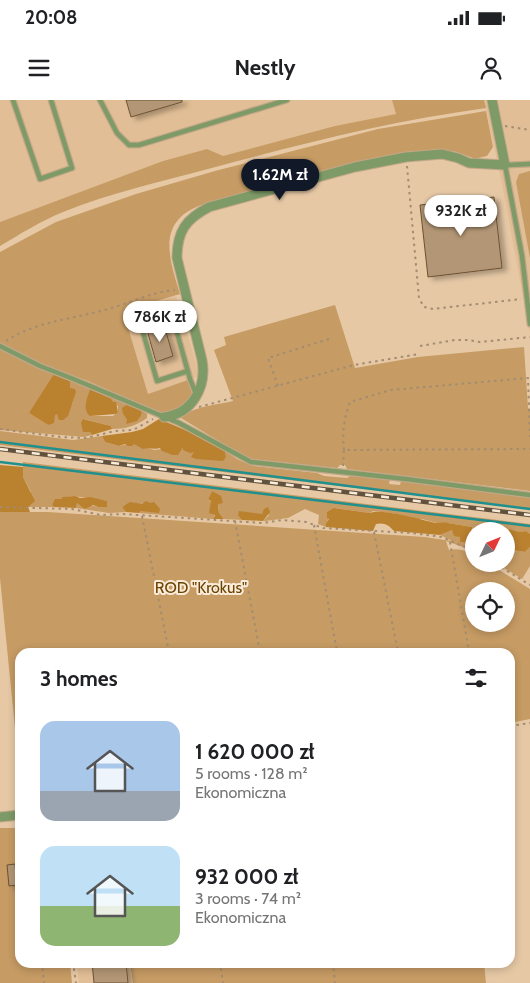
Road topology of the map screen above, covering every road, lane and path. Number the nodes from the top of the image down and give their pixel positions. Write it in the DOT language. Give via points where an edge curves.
graph roads {
  1 [pos="14,100"];
  2 [pos="51,100"];
  3 [pos="100,100"];
  4 [pos="287,100"];
  5 [pos="492,100"];
  6 [pos="498,126"];
  7 [pos="530,130"];
  8 [pos="406,156"];
  9 [pos="530,164"];
  10 [pos="505,165"];
  11 [pos="185,290"];
  12 [pos="528,298"];
  13 [pos="530,324"];
  14 [pos="530,337"];
  15 [pos="329,339"];
  16 [pos="4,342"];
  17 [pos="0,346"];
  18 [pos="420,346"];
  19 [pos="418,354"];
  20 [pos="188,371"];
  21 [pos="278,386"];
  22 [pos="197,395"];
  23 [pos="199,407"];
  24 [pos="162,416"];
  25 [pos="0,429"];
  26 [pos="530,438"];
  27 [pos="530,449"];
  28 [pos="344,450"];
  29 [pos="342,472"];
  30 [pos="530,495"];
  31 [pos="0,507"];
  32 [pos="142,516"];
  33 [pos="235,521"];
  34 [pos="314,525"];
  35 [pos="374,531"];
  36 [pos="450,541"];
  37 [pos="465,547"];
  38 [pos="509,572"];
  39 [pos="530,585"];
  40 [pos="168,648"];
  41 [pos="259,648"];
  42 [pos="336,648"];
  43 [pos="397,648"];
  44 [pos="468,648"];
  45 [pos="530,723"];
  46 [pos="515,725"];
  47 [pos="15,816"];
  48 [pos="0,817"];
  49 [pos="43,968"];
  50 [pos="75,968"];
  51 [pos="221,968"];
  52 [pos="334,968"];
  53 [pos="44,983"];
  54 [pos="76,983"];
  55 [pos="222,983"];
  56 [pos="335,983"];
  1 -- 2 [label="lane" via="40,179 72,168"];
  3 -- 4 [label="lane" via="117,133 129,145 139,145"];
  5 -- 6 [label="street"];
  6 -- 7 [label="path"];
  6 -- 10 [label="street"];
  8 -- 10 [label="street" via="442,154 469,163"];
  8 -- 11 [label="street" via="354,167 196,213 182,230 177,246"];
  8 -- 12 [label="path" via="419,298 424,307 433,309"];
  9 -- 10 [label="lane"];
  10 -- 12 [label="lane"];
  11 -- 16 [label="path" via="170,290 32,328"];
  11 -- 22 [label="street" via="204,371"];
  12 -- 13 [label="lane"];
  14 -- 18 [label="path" via="480,342 455,340"];
  15 -- 21 [label="path" via="268,358"];
  17 -- 24 [label="lane"];
  19 -- 21 [label="path" via="354,365"];
  20 -- 20 [label="lane" via="172,315 141,325 157,380"];
  20 -- 22 [label="lane"];
  21 -- 23 [label="path"];
  22 -- 24 [label="street" via="182,412"];
  24 -- 25 [label="path" via="133,430 86,438"];
  24 -- 29 [label="lane" via="251,462"];
  26 -- 28 [label="path" via="528,378 391,390 350,402 342,436"];
  27 -- 28 [label="path"];
  28 -- 29 [label="path"];
  29 -- 30 [label="lane"];
  31 -- 32 [label="path" via="72,509 101,515"];
  32 -- 33 [label="path"];
  32 -- 40 [label="path"];
  33 -- 34 [label="path" via="282,520"];
  33 -- 41 [label="path"];
  34 -- 35 [label="path"];
  34 -- 42 [label="path"];
  35 -- 36 [label="path" via="442,537"];
  35 -- 43 [label="path"];
  36 -- 37 [label="path"];
  36 -- 44 [label="path"];
  38 -- 39 [label="path"];
  45 -- 46 [label="path"];
  47 -- 48 [label="street"];
  49 -- 53 [label="path"];
  50 -- 54 [label="path"];
  51 -- 55 [label="path"];
  52 -- 56 [label="path"];
}
